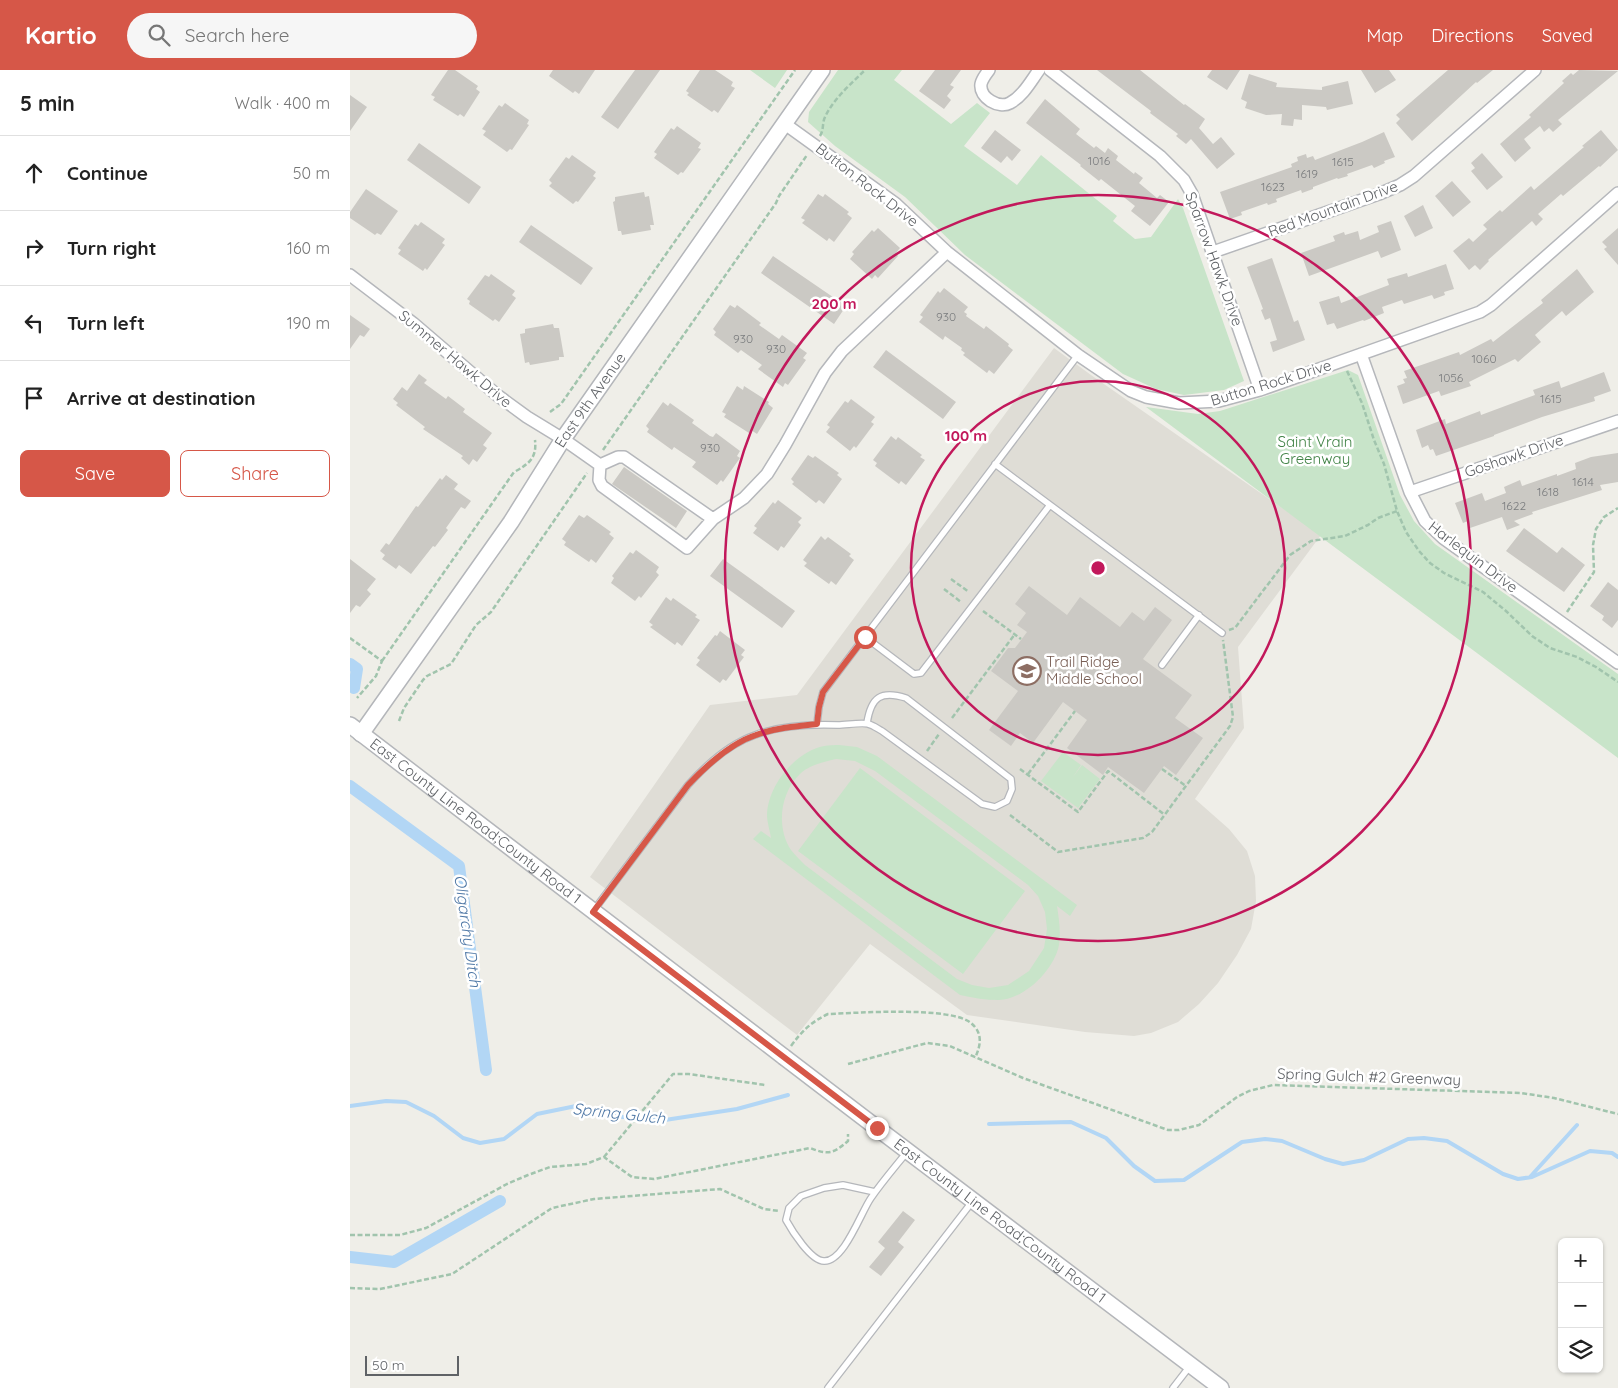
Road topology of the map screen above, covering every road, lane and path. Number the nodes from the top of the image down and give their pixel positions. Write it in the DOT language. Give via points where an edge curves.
graph roads {
  1 [pos="822,70"];
  2 [pos="865,70"];
  3 [pos="989,70"];
  4 [pos="1039,70"];
  5 [pos="1050,70"];
  6 [pos="1535,70"];
  7 [pos="794,71"];
  8 [pos="785,124"];
  9 [pos="820,136"];
  10 [pos="808,154"];
  11 [pos="1618,193"];
  12 [pos="947,252"];
  13 [pos="1213,252"];
  14 [pos="350,275"];
  15 [pos="1361,354"];
  16 [pos="1078,355"];
  17 [pos="1260,390"];
  18 [pos="550,412"];
  19 [pos="1618,421"];
  20 [pos="563,439"];
  21 [pos="535,440"];
  22 [pos="597,462"];
  23 [pos="995,464"];
  24 [pos="1410,492"];
  25 [pos="1050,505"];
  26 [pos="1618,508"];
  27 [pos="1397,511"];
  28 [pos="712,519"];
  29 [pos="951,579"];
  30 [pos="944,589"];
  31 [pos="969,592"];
  32 [pos="961,602"];
  33 [pos="983,611"];
  34 [pos="1199,615"];
  35 [pos="1560,622"];
  36 [pos="1222,633"];
  37 [pos="1015,634"];
  38 [pos="865,637"];
  39 [pos="350,638"];
  40 [pos="1021,639"];
  41 [pos="382,661"];
  42 [pos="1618,663"];
  43 [pos="1162,665"];
  44 [pos="357,698"];
  45 [pos="1075,711"];
  46 [pos="952,718"];
  47 [pos="399,721"];
  48 [pos="867,723"];
  49 [pos="817,724"];
  50 [pos="356,730"];
  51 [pos="939,734"];
  52 [pos="927,751"];
  53 [pos="1020,769"];
  54 [pos="1162,769"];
  55 [pos="1028,774"];
  56 [pos="1186,786"];
  57 [pos="1165,815"];
  58 [pos="1010,816"];
  59 [pos="593,912"];
  60 [pos="784,1057"];
  61 [pos="975,1058"];
  62 [pos="848,1064"];
  63 [pos="765,1085"];
  64 [pos="1618,1114"];
  65 [pos="848,1134"];
  66 [pos="908,1151"];
  67 [pos="604,1157"];
  68 [pos="875,1192"];
  69 [pos="973,1200"];
  70 [pos="788,1213"];
  71 [pos="350,1235"];
  72 [pos="350,1288"];
  73 [pos="1190,1365"];
  74 [pos="828,1388"];
  75 [pos="1173,1388"];
  76 [pos="1220,1388"];
  1 -- 8 [label="main road, East 9th Avenue"];
  2 -- 9 [label="path" via="829,111"];
  3 -- 4 [label="street" via="981,83 982,91 991,101 1002,105 1018,97"];
  5 -- 13 [label="street, Sparrow Hawk Drive" via="1173,167 1192,194"];
  6 -- 13 [label="street, Red Mountain Drive" via="1400,185"];
  7 -- 18 [label="path" via="561,404"];
  8 -- 12 [label="street, Button Rock Drive" via="896,204"];
  8 -- 20 [label="main road, East 9th Avenue"];
  10 -- 22 [label="path"];
  11 -- 15 [label="street, Button Rock Drive" via="1480,312"];
  12 -- 16 [label="street, Button Rock Drive"];
  12 -- 28 [label="street" via="842,351 825,373 767,474 744,498"];
  13 -- 17 [label="street, Sparrow Hawk Drive"];
  14 -- 20 [label="street, Summer Hawk Drive" via="413,323 496,395"];
  15 -- 17 [label="street, Button Rock Drive"];
  15 -- 24 [label="street, Harlequin Drive"];
  16 -- 17 [label="street, Button Rock Drive" via="1132,391 1165,402 1204,403"];
  16 -- 23 [label="lane"];
  19 -- 24 [label="street, Goshawk Drive"];
  20 -- 22 [label="street, Summer Hawk Drive"];
  20 -- 50 [label="main road, East 9th Avenue" via="511,522"];
  21 -- 41 [label="path" via="536,449 529,463 514,472"];
  22 -- 28 [label="street" via="624,457"];
  22 -- 28 [label="street" via="602,486 687,548"];
  22 -- 47 [label="path" via="490,612 476,625 453,663 425,678"];
  23 -- 25 [label="lane"];
  23 -- 38 [label="lane"];
  24 -- 35 [label="street, Harlequin Drive" via="1425,520 1438,534"];
  25 -- 34 [label="lane"];
  25 -- 38 [label="lane" via="924,671 914,674"];
  26 -- 35 [label="path" via="1604,517 1596,529 1592,545 1593,574"];
  27 -- 36 [label="path" via="1345,536 1311,541 1302,546 1290,556 1235,628"];
  29 -- 31 [label="path"];
  30 -- 32 [label="path"];
  33 -- 37 [label="path"];
  34 -- 36 [label="lane"];
  34 -- 43 [label="lane"];
  35 -- 42 [label="street, Harlequin Drive"];
  36 -- 56 [label="path" via="1233,717 1230,726"];
  37 -- 40 [label="path"];
  37 -- 46 [label="path"];
  38 -- 49 [label="lane" via="823,692"];
  39 -- 41 [label="path"];
  41 -- 44 [label="path" via="376,676"];
  45 -- 55 [label="path"];
  48 -- 48 [label="lane" via="982,804 995,807 1007,802 1012,790 1011,779 906,698 884,694 869,710"];
  48 -- 49 [label="lane"];
  49 -- 59 [label="lane" via="754,735 705,767"];
  50 -- 59 [label="main road, East County Line Road;County Road 1"];
  51 -- 52 [label="path"];
  53 -- 55 [label="path"];
  54 -- 56 [label="path"];
  55 -- 57 [label="path" via="1078,812 1108,772"];
  56 -- 57 [label="path"];
  57 -- 58 [label="path" via="1143,838 1058,852"];
  59 -- 60 [label="main road, East County Line Road;County Road 1"];
  60 -- 61 [label="path" via="802,1031 828,1014 920,1012 958,1017 970,1022 979,1033 980,1045"];
  60 -- 66 [label="main road, East County Line Road;County Road 1, bridge"];
  61 -- 62 [label="path, Spring Gulch #2 Greenway" via="950,1046 927,1043"];
  61 -- 64 [label="path, Spring Gulch #2 Greenway" via="1168,1130 1199,1125 1237,1097 1272,1085 1521,1093"];
  63 -- 67 [label="path" via="672,1074"];
  65 -- 67 [label="path" via="848,1141 825,1154 810,1148 654,1179 632,1177"];
  66 -- 68 [label="lane"];
  66 -- 69 [label="main road, East County Line Road;County Road 1"];
  67 -- 71 [label="path" via="586,1164 550,1167 528,1175 426,1228 400,1235"];
  68 -- 70 [label="lane" via="843,1185 824,1188 801,1196"];
  68 -- 70 [label="lane" via="845,1245 827,1262 819,1261 793,1232 786,1220"];
  69 -- 73 [label="main road, East County Line Road;County Road 1"];
  69 -- 74 [label="lane"];
  70 -- 72 [label="path" via="764,1209 720,1189 594,1199 552,1208 452,1274 380,1289"];
  73 -- 75 [label="lane"];
  73 -- 76 [label="main road, East County Line Road;County Road 1"];
}
